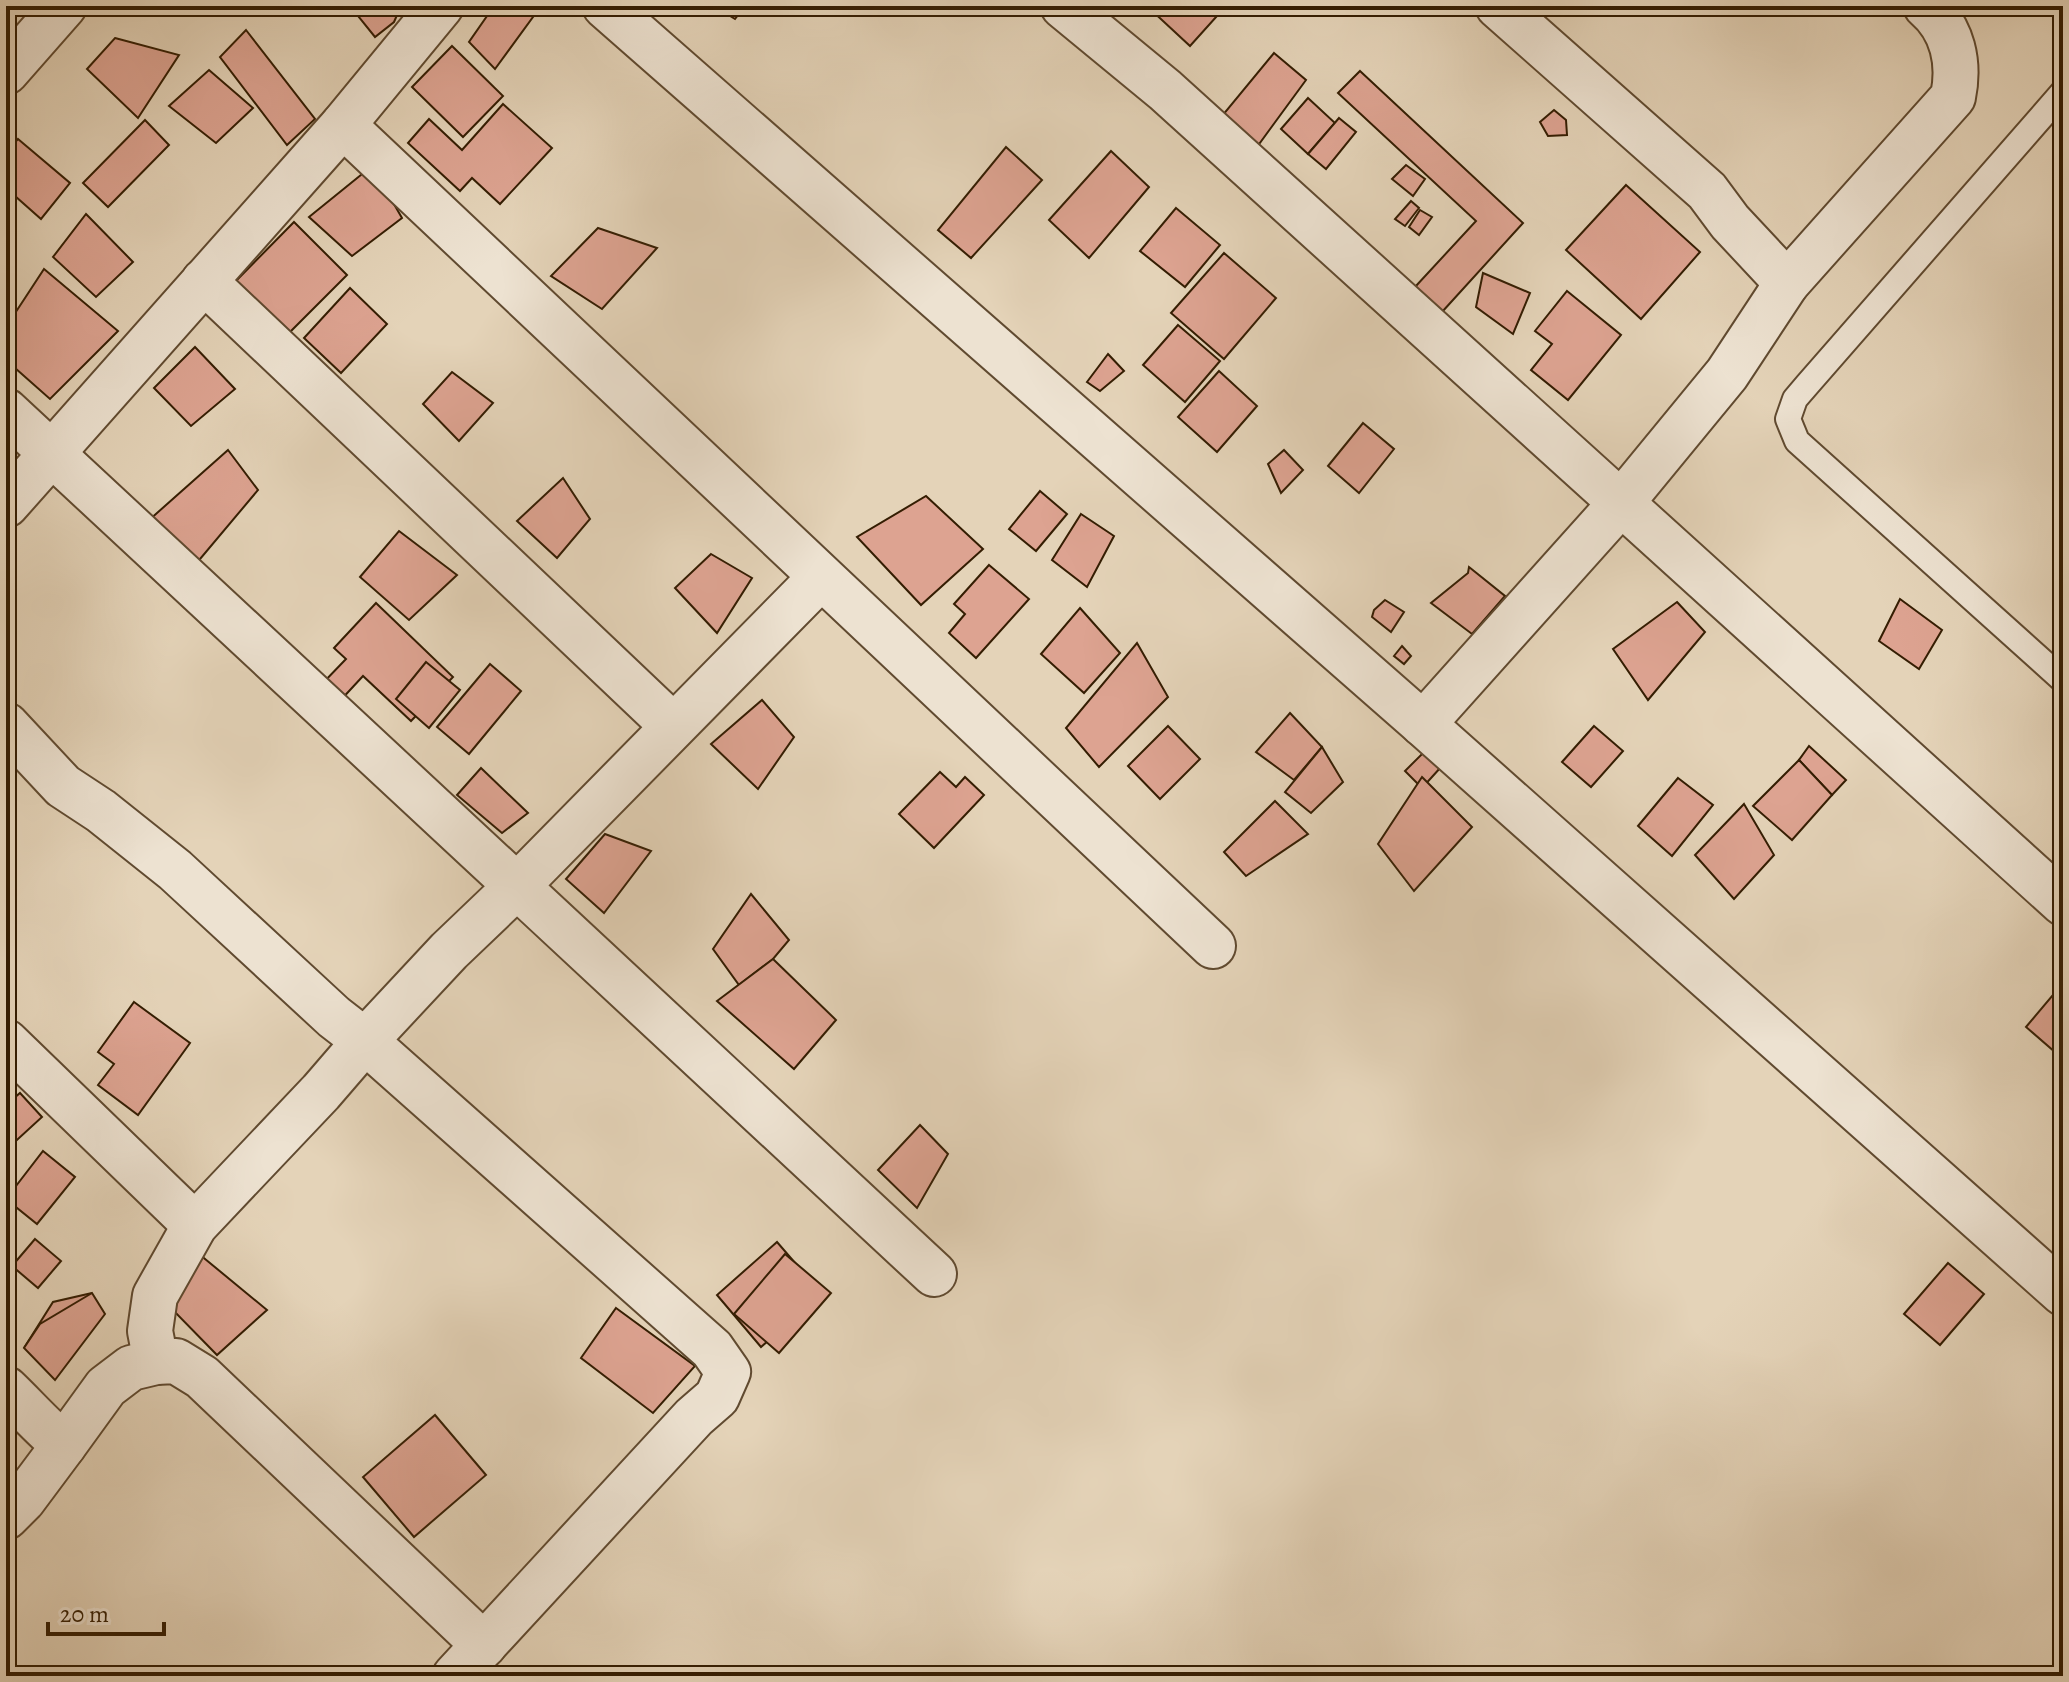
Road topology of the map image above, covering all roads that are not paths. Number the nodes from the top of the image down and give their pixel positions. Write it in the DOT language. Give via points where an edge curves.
graph roads {
  1 [pos="64,6"];
  2 [pos="441,6"];
  3 [pos="605,6"];
  4 [pos="1063,6"];
  5 [pos="1498,6"];
  6 [pos="1926,6"];
  7 [pos="6,72"];
  8 [pos="2063,92"];
  9 [pos="343,125"];
  10 [pos="204,281"];
  11 [pos="1787,283"];
  12 [pos="6,411"];
  13 [pos="51,454"];
  14 [pos="1621,503"];
  15 [pos="6,505"];
  16 [pos="821,577"];
  17 [pos="2063,680"];
  18 [pos="1423,724"];
  19 [pos="6,725"];
  20 [pos="673,726"];
  21 [pos="517,886"];
  22 [pos="2063,903"];
  23 [pos="1213,946"];
  24 [pos="365,1041"];
  25 [pos="6,1042"];
  26 [pos="195,1225"];
  27 [pos="934,1274"];
  28 [pos="2063,1293"];
  29 [pos="156,1362"];
  30 [pos="6,1389"];
  31 [pos="64,1445"];
  32 [pos="6,1517"];
  33 [pos="469,1661"];
  1 -- 7 [label="street"];
  2 -- 9 [label="street"];
  3 -- 18 [label="street"];
  4 -- 14 [label="street" via="1165,90"];
  5 -- 11 [label="street" via="1707,191"];
  6 -- 11 [label="street" via="1953,46 1958,73 1953,97"];
  8 -- 17 [label="lane" via="1795,399 1788,419 1797,441"];
  9 -- 10 [label="street"];
  9 -- 16 [label="street"];
  10 -- 13 [label="street"];
  10 -- 20 [label="street"];
  11 -- 14 [label="street" via="1727,374"];
  12 -- 13 [label="street"];
  13 -- 15 [label="street"];
  13 -- 21 [label="street"];
  14 -- 18 [label="street"];
  14 -- 22 [label="street"];
  16 -- 20 [label="street"];
  16 -- 23 [label="street"];
  18 -- 28 [label="street"];
  19 -- 24 [label="street" via="63,786 175,870"];
  20 -- 21 [label="street"];
  21 -- 24 [label="street"];
  21 -- 27 [label="street"];
  24 -- 26 [label="street"];
  24 -- 33 [label="street" via="712,1349 728,1372 717,1397"];
  25 -- 26 [label="street"];
  26 -- 29 [label="street" via="155,1296 150,1331"];
  29 -- 31 [label="street" via="131,1368 106,1387"];
  29 -- 33 [label="street" via="176,1361 202,1377"];
  30 -- 31 [label="street"];
  31 -- 32 [label="street"];
}
